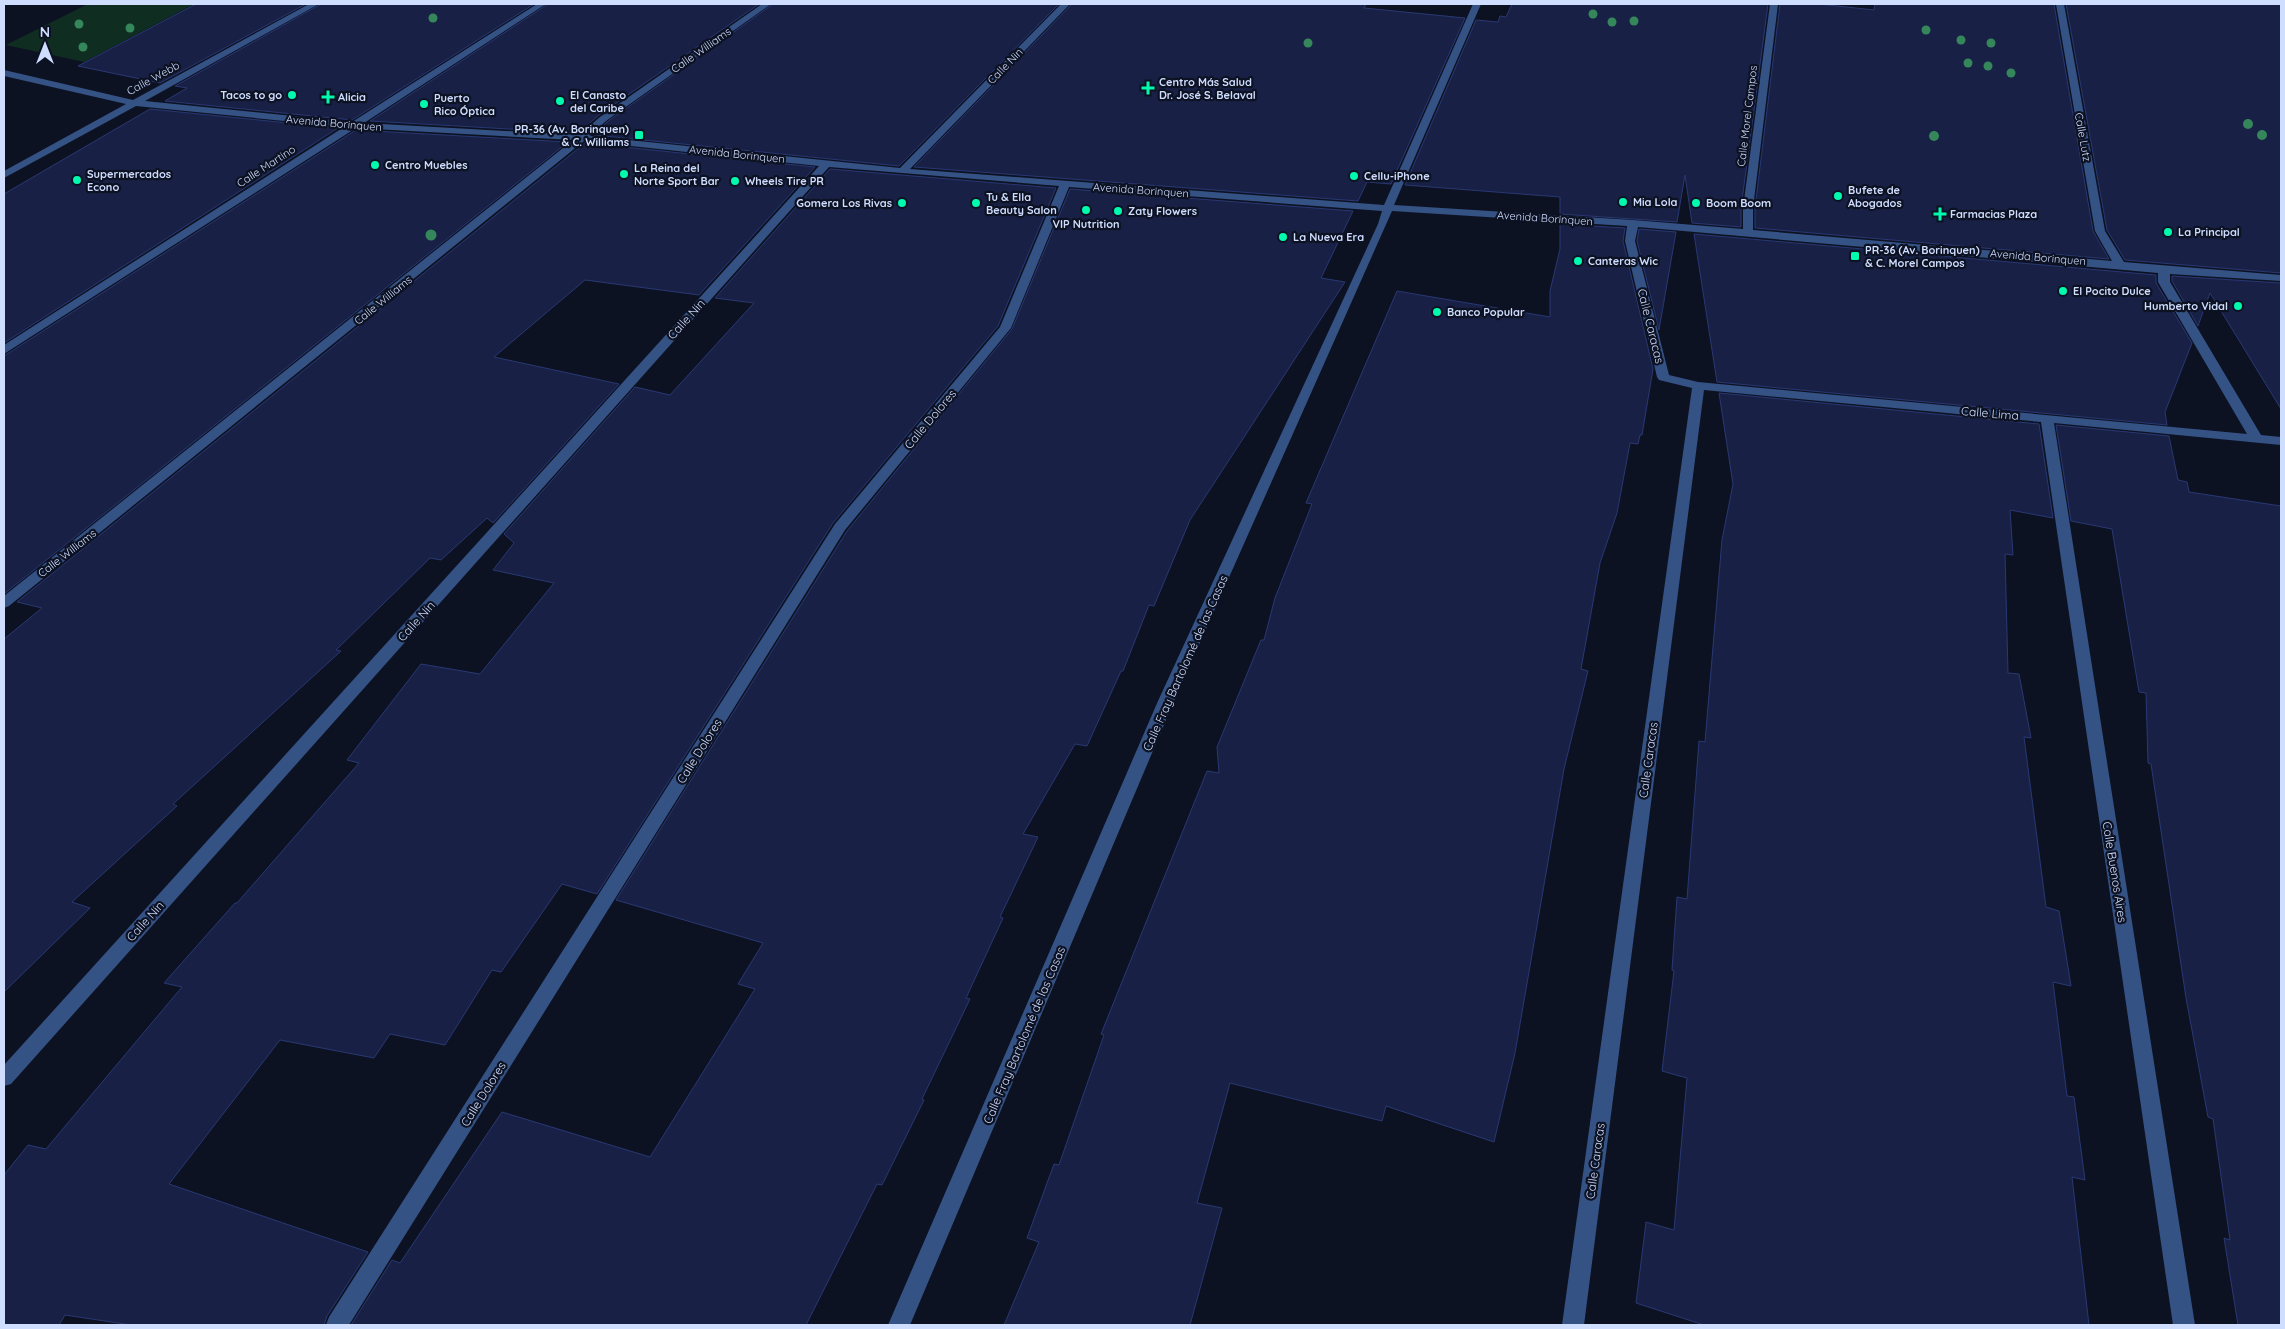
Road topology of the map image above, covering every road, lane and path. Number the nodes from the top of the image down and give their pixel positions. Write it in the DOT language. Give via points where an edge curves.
graph roads {
  1 [pos="315,4"];
  2 [pos="542,4"];
  3 [pos="767,4"];
  4 [pos="1066,4"];
  5 [pos="1477,4"];
  6 [pos="1774,4"];
  7 [pos="2060,4"];
  8 [pos="4,73"];
  9 [pos="133,103"];
  10 [pos="352,125"];
  11 [pos="581,138"];
  12 [pos="827,163"];
  13 [pos="902,171"];
  14 [pos="4,175"];
  15 [pos="1065,184"];
  16 [pos="1388,208"];
  17 [pos="1632,223"];
  18 [pos="1748,232"];
  19 [pos="2120,265"];
  20 [pos="2164,270"];
  21 [pos="2281,278"];
  22 [pos="4,350"];
  23 [pos="1698,386"];
  24 [pos="2047,418"];
  25 [pos="2256,438"];
  26 [pos="2281,441"];
  27 [pos="4,603"];
  28 [pos="4,1078"];
  29 [pos="337,1325"];
  30 [pos="899,1325"];
  31 [pos="1573,1325"];
  32 [pos="2184,1325"];
  1 -- 9 [label="street, Calle Webb"];
  2 -- 10 [label="street, Calle Martino"];
  3 -- 11 [label="street, Calle Williams" via="603,119"];
  4 -- 13 [label="street, Calle Nin"];
  5 -- 16 [label="street, Calle Fray Bartolomé de las Casas"];
  6 -- 18 [label="street, Calle Morel Campos" via="1748,208"];
  7 -- 19 [label="street, Calle Lutz" via="2100,231"];
  8 -- 9 [label="street, Avenida Borinquen"];
  9 -- 10 [label="street, Avenida Borinquen"];
  9 -- 14 [label="street, Calle Webb"];
  10 -- 11 [label="street, Avenida Borinquen"];
  10 -- 22 [label="street, Calle Martino"];
  11 -- 12 [label="street, Avenida Borinquen"];
  11 -- 27 [label="street, Calle Williams"];
  12 -- 13 [label="street, Avenida Borinquen"];
  12 -- 28 [label="street, Calle Nin"];
  13 -- 15 [label="street, Avenida Borinquen"];
  15 -- 16 [label="street, Avenida Borinquen"];
  15 -- 29 [label="street, Calle Dolores" via="1005,328 840,527"];
  16 -- 17 [label="street, Avenida Borinquen"];
  16 -- 30 [label="street, Calle Fray Bartolomé de las Casas" via="1384,224 1166,701"];
  17 -- 18 [label="street, Avenida Borinquen"];
  17 -- 23 [label="street, Calle Caracas" via="1630,241 1663,377"];
  18 -- 19 [label="street, Avenida Borinquen"];
  19 -- 20 [label="street, Avenida Borinquen"];
  20 -- 21 [label="street, Avenida Borinquen"];
  20 -- 25 [label="street" via="2164,282"];
  23 -- 24 [label="street, Calle Lima"];
  23 -- 31 [label="street, Calle Caracas"];
  24 -- 25 [label="street, Calle Lima"];
  24 -- 32 [label="street, Calle Buenos Aires"];
  25 -- 26 [label="street, Calle Lima"];
}
